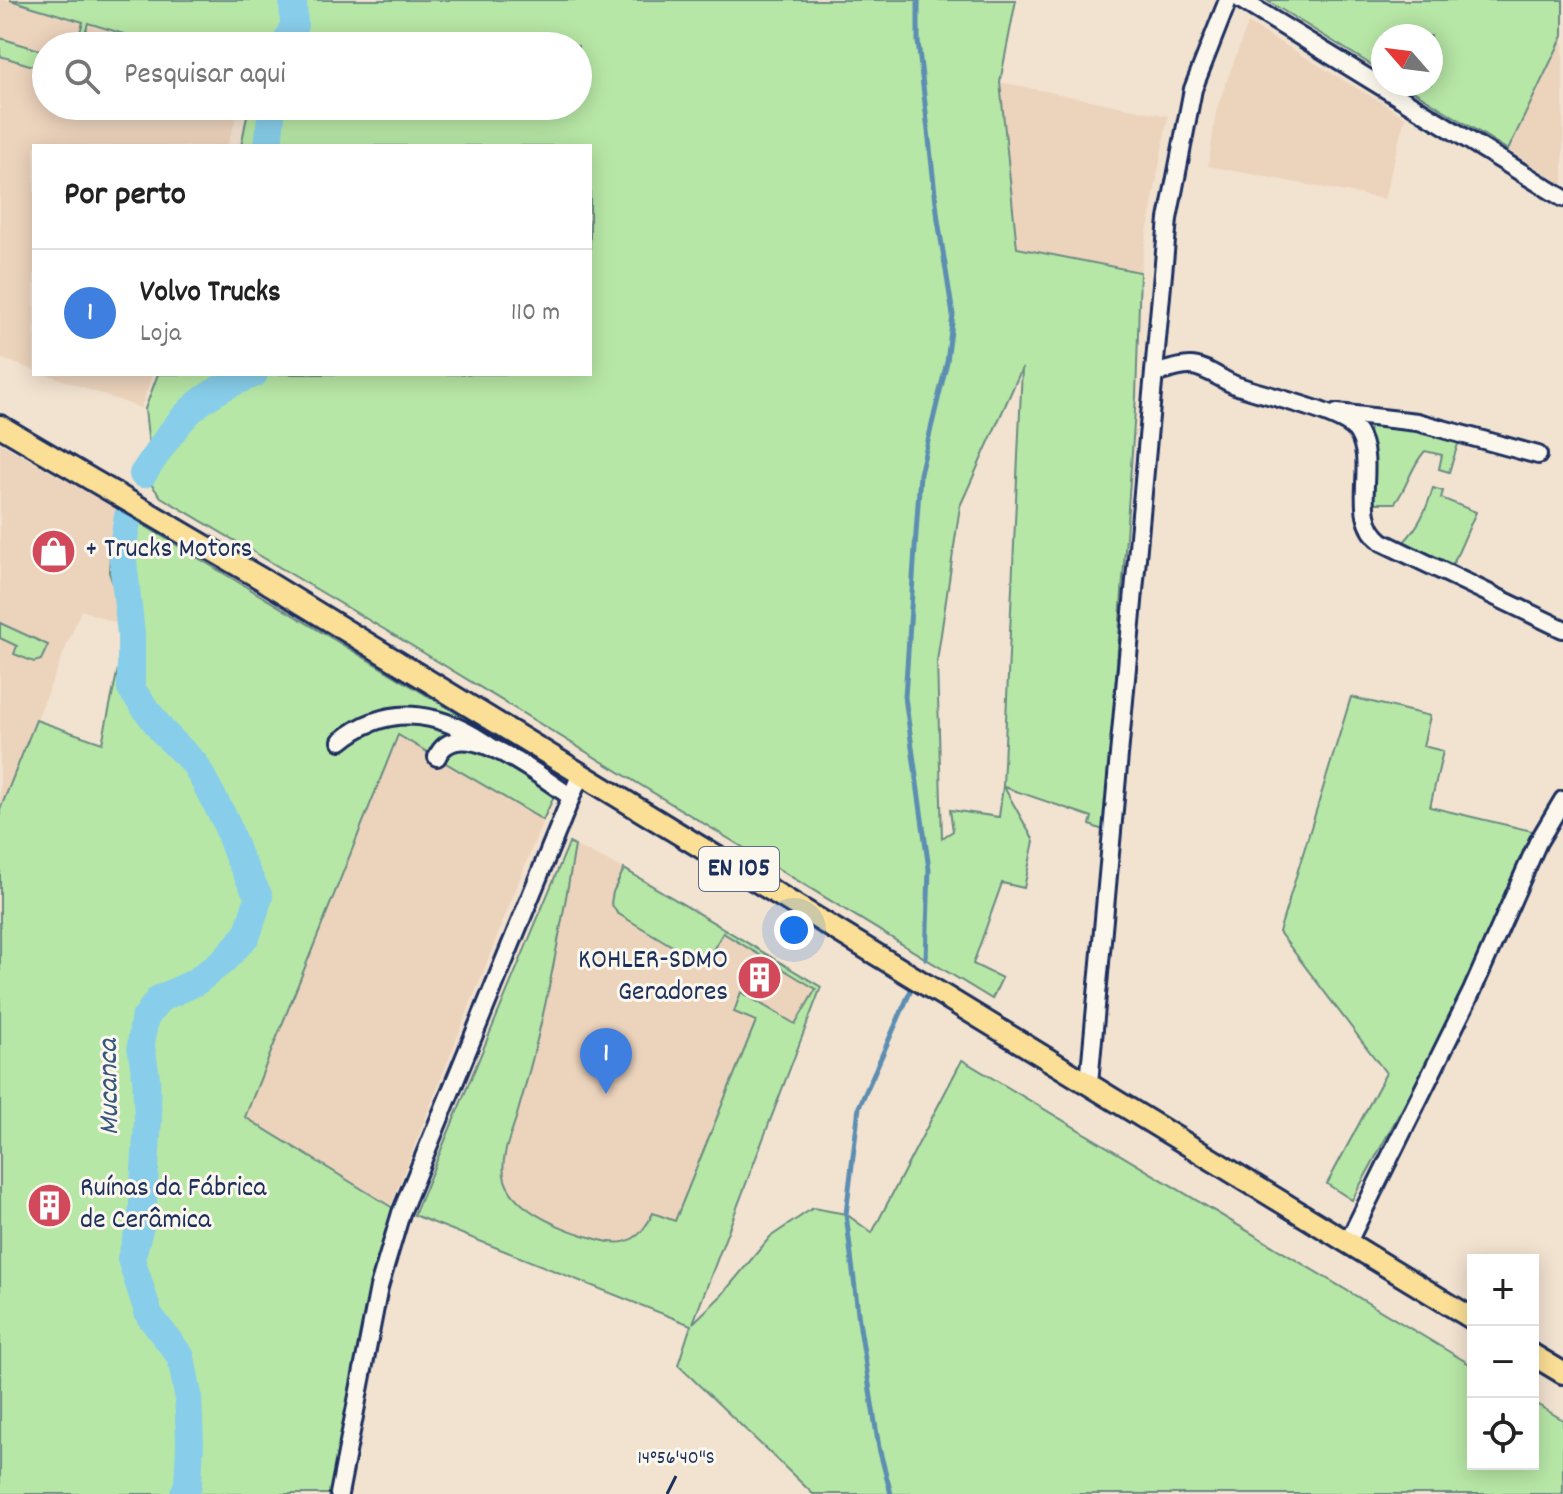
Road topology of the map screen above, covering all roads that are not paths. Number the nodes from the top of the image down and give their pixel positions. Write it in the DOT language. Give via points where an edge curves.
graph roads {
  1 [pos="1228,0"];
  2 [pos="1241,0"];
  3 [pos="1563,198"];
  4 [pos="1154,374"];
  5 [pos="1321,411"];
  6 [pos="0,426"];
  7 [pos="1538,455"];
  8 [pos="1563,629"];
  9 [pos="341,741"];
  10 [pos="494,749"];
  11 [pos="437,757"];
  12 [pos="581,773"];
  13 [pos="570,796"];
  14 [pos="1563,800"];
  15 [pos="1089,1083"];
  16 [pos="1347,1244"];
  17 [pos="1467,1315"];
  18 [pos="1539,1359"];
  19 [pos="1563,1373"];
  20 [pos="339,1494"];
  1 -- 4 [label="street" via="1193,89 1168,219"];
  2 -- 3 [label="street"];
  4 -- 5 [label="street" via="1191,366 1258,394"];
  4 -- 15 [label="street"];
  5 -- 7 [label="street" via="1417,422"];
  5 -- 8 [label="street" via="1357,429 1363,443 1365,508 1374,536"];
  6 -- 12 [label="main road, EN 105"];
  9 -- 10 [label="street" via="376,721 416,715 458,726"];
  10 -- 11 [label="street" via="455,739 441,747"];
  10 -- 13 [label="street"];
  12 -- 13 [label="street"];
  12 -- 15 [label="main road, EN 105"];
  13 -- 20 [label="street" via="401,1213 379,1287"];
  14 -- 16 [label="street" via="1538,842 1472,991"];
  15 -- 16 [label="main road, EN 105"];
  16 -- 17 [label="main road, EN 105"];
  18 -- 19 [label="main road"];
}
